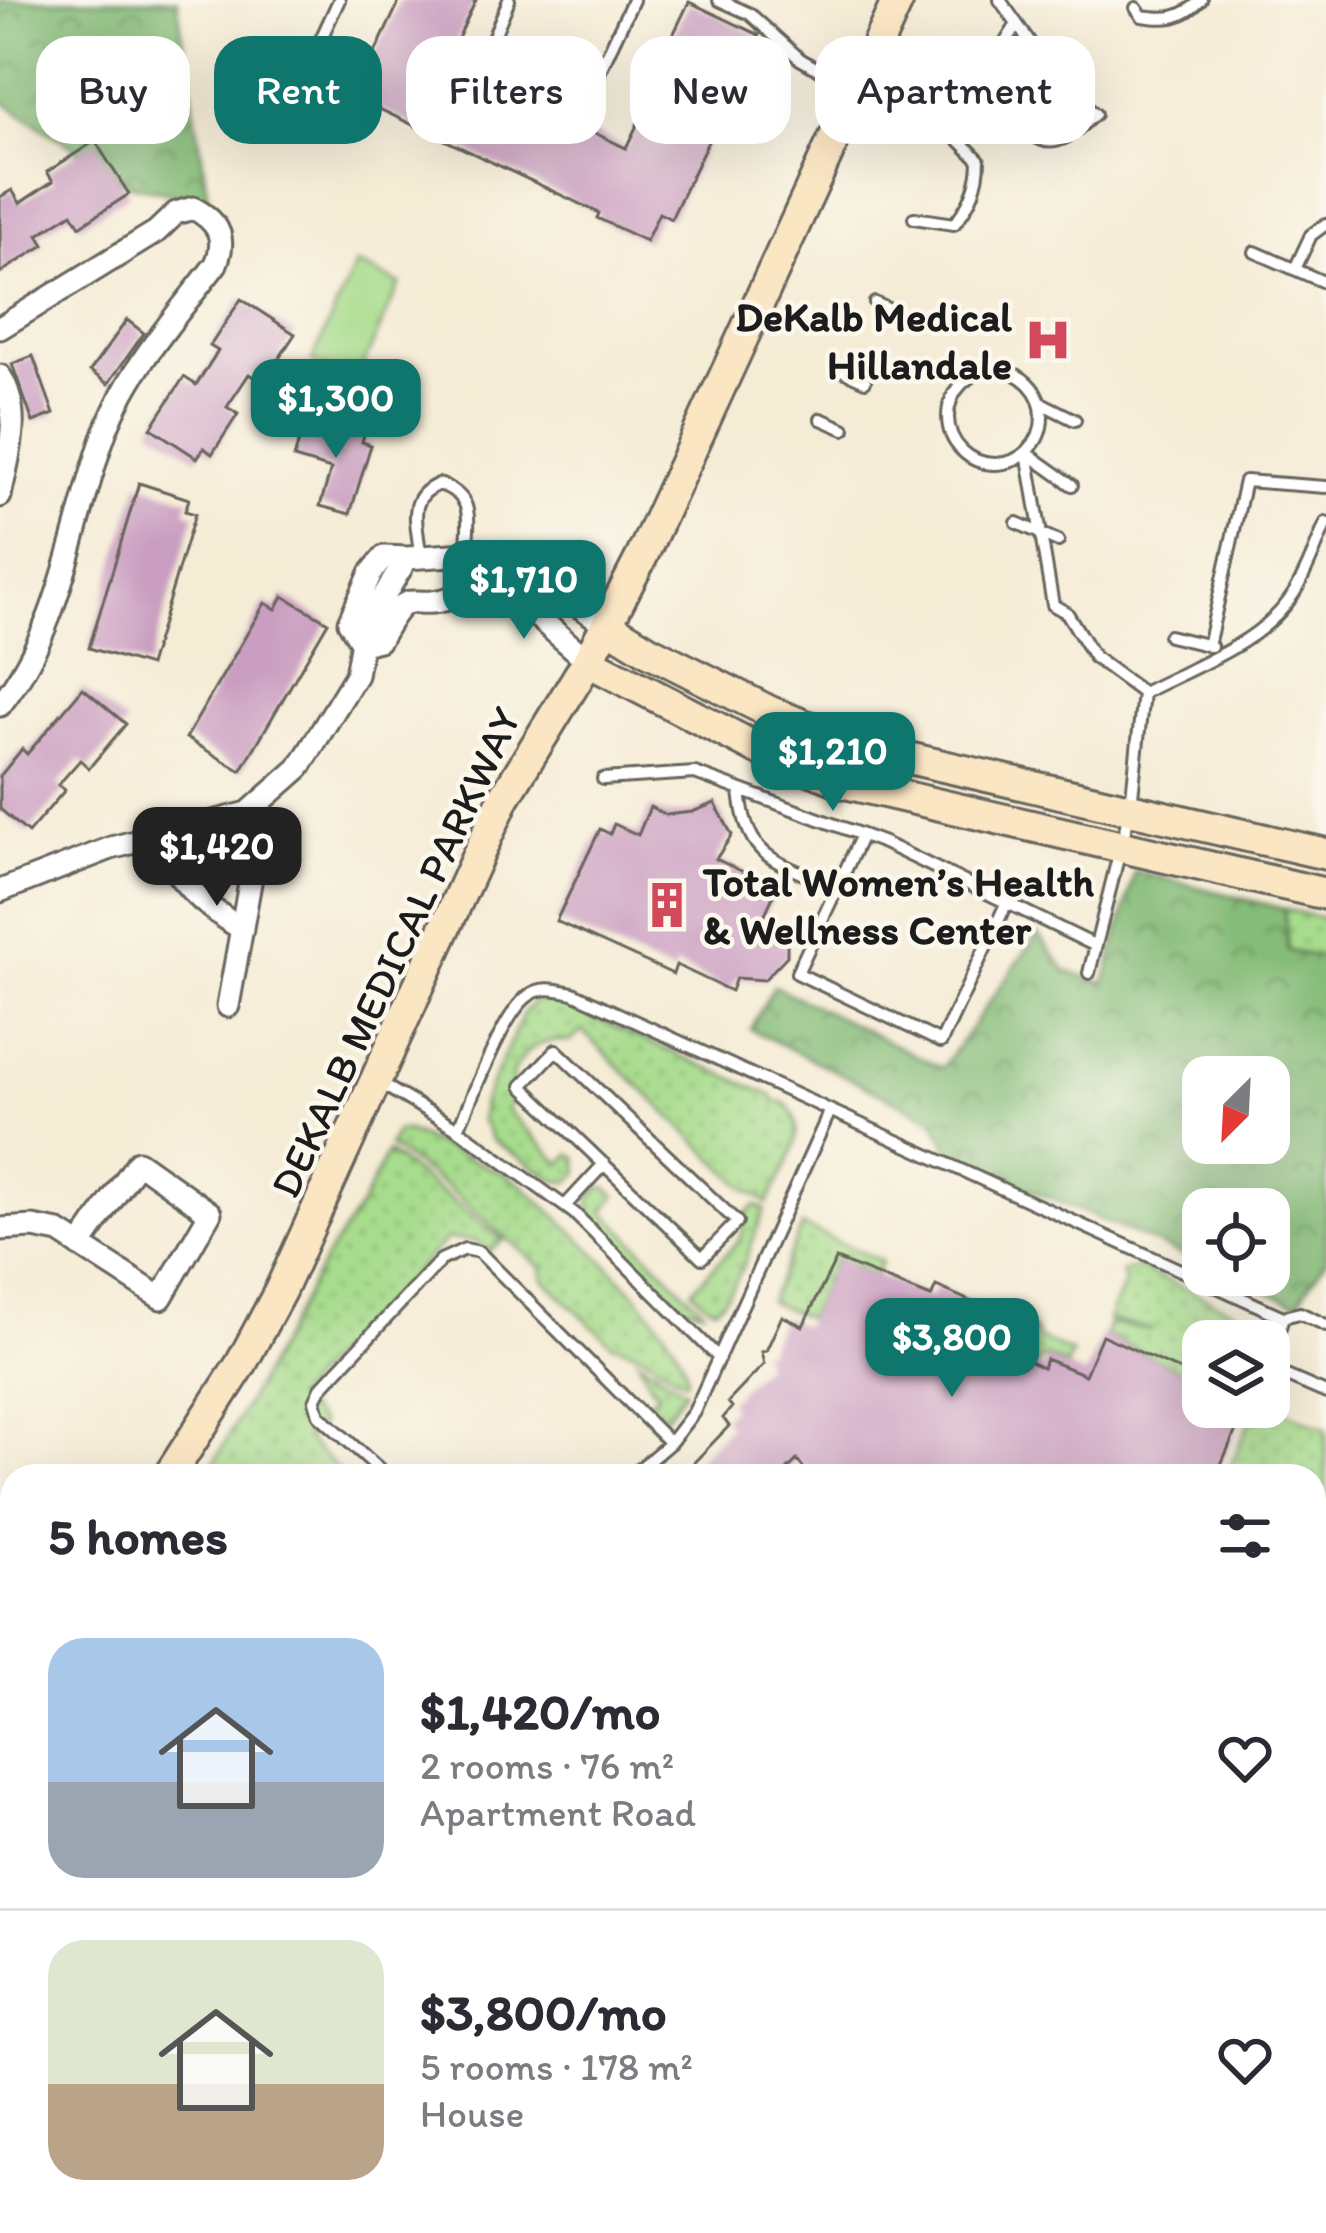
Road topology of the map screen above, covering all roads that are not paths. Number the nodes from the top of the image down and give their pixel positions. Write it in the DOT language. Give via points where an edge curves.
graph roads {
  1 [pos="339,0"];
  2 [pos="508,0"];
  3 [pos="633,0"];
  4 [pos="719,0"];
  5 [pos="898,0"];
  6 [pos="1000,0"];
  7 [pos="1201,0"];
  8 [pos="1136,8"];
  9 [pos="1018,24"];
  10 [pos="322,36"];
  11 [pos="494,36"];
  12 [pos="882,36"];
  13 [pos="1026,36"];
  14 [pos="606,58"];
  15 [pos="815,68"];
  16 [pos="1058,82"];
  17 [pos="833,144"];
  18 [pos="914,218"];
  19 [pos="1326,224"];
  20 [pos="1256,251"];
  21 [pos="1295,269"];
  22 [pos="1326,283"];
  23 [pos="874,303"];
  24 [pos="894,312"];
  25 [pos="0,328"];
  26 [pos="843,371"];
  27 [pos="0,376"];
  28 [pos="865,381"];
  29 [pos="1041,403"];
  30 [pos="821,419"];
  31 [pos="1076,420"];
  32 [pos="844,429"];
  33 [pos="1027,453"];
  34 [pos="1072,485"];
  35 [pos="1326,487"];
  36 [pos="0,496"];
  37 [pos="1326,523"];
  38 [pos="1017,524"];
  39 [pos="1041,536"];
  40 [pos="1058,541"];
  41 [pos="467,554"];
  42 [pos="414,557"];
  43 [pos="495,572"];
  44 [pos="515,585"];
  45 [pos="384,594"];
  46 [pos="607,625"];
  47 [pos="1169,636"];
  48 [pos="1208,646"];
  49 [pos="1226,650"];
  50 [pos="588,661"];
  51 [pos="1143,693"];
  52 [pos="0,706"];
  53 [pos="603,779"];
  54 [pos="740,790"];
  55 [pos="1131,806"];
  56 [pos="248,813"];
  57 [pos="862,835"];
  58 [pos="156,836"];
  59 [pos="1122,844"];
  60 [pos="1326,854"];
  61 [pos="837,889"];
  62 [pos="0,891"];
  63 [pos="1326,894"];
  64 [pos="1007,902"];
  65 [pos="242,928"];
  66 [pos="1096,946"];
  67 [pos="1089,973"];
  68 [pos="228,1006"];
  69 [pos="376,1080"];
  70 [pos="830,1111"];
  71 [pos="458,1129"];
  72 [pos="604,1164"];
  73 [pos="565,1206"];
  74 [pos="0,1229"];
  75 [pos="80,1246"];
  76 [pos="1283,1317"];
  77 [pos="1326,1325"];
  78 [pos="719,1358"];
  79 [pos="1326,1393"];
  80 [pos="670,1443"];
  81 [pos="177,1464"];
  82 [pos="374,1464"];
  83 [pos="645,1464"];
  1 -- 10 [label="lane"];
  2 -- 11 [label="lane"];
  3 -- 14 [label="lane"];
  4 -- 15 [label="lane"];
  5 -- 12 [label="main road, DEKALB MEDICAL PARKWAY"];
  6 -- 9 [label="lane"];
  7 -- 8 [label="lane" via="1167,20"];
  9 -- 13 [label="lane"];
  9 -- 18 [label="lane" via="953,134 979,160 963,214 954,224"];
  16 -- 16 [label="lane" via="1036,110 1032,134 1042,142 1060,142 1096,114"];
  17 -- 46 [label="main road, DEKALB MEDICAL PARKWAY"];
  19 -- 21 [label="lane" via="1311,235"];
  20 -- 21 [label="lane"];
  21 -- 22 [label="lane"];
  23 -- 24 [label="lane"];
  25 -- 52 [label="street" via="176,213 193,208 219,229 224,247 216,263 140,365 102,438 44,633"];
  26 -- 28 [label="lane"];
  27 -- 36 [label="street" via="13,426"];
  29 -- 31 [label="lane"];
  29 -- 33 [label="lane" via="1042,430"];
  29 -- 33 [label="lane" via="1026,380 1002,369 974,373 954,391 946,417 955,443 975,461 1002,464"];
  30 -- 32 [label="lane"];
  33 -- 34 [label="lane"];
  33 -- 39 [label="lane"];
  35 -- 48 [label="lane" via="1245,482"];
  37 -- 49 [label="lane" via="1293,595"];
  38 -- 39 [label="lane"];
  39 -- 40 [label="lane"];
  39 -- 51 [label="lane" via="1053,605 1067,613 1094,657"];
  41 -- 42 [label="street"];
  41 -- 42 [label="lane" via="467,502 439,484 416,501"];
  41 -- 43 [label="street"];
  42 -- 45 [label="street"];
  43 -- 44 [label="street"];
  43 -- 45 [label="street" via="455,597"];
  44 -- 46 [label="street" via="550,587"];
  44 -- 50 [label="street" via="523,604"];
  45 -- 56 [label="street" via="364,629 356,675 298,768"];
  46 -- 50 [label="main road, DEKALB MEDICAL PARKWAY"];
  46 -- 55 [label="main road" via="770,712 856,746"];
  47 -- 48 [label="lane"];
  48 -- 49 [label="lane"];
  49 -- 51 [label="lane"];
  50 -- 59 [label="main road" via="754,747 845,783"];
  50 -- 69 [label="main road, DEKALB MEDICAL PARKWAY" via="504,798"];
  51 -- 55 [label="lane"];
  53 -- 54 [label="lane" via="695,773"];
  54 -- 57 [label="lane"];
  54 -- 61 [label="lane" via="751,842"];
  55 -- 59 [label="lane"];
  55 -- 60 [label="main road"];
  56 -- 58 [label="street"];
  56 -- 65 [label="street" via="253,866"];
  57 -- 61 [label="lane"];
  57 -- 64 [label="lane"];
  58 -- 62 [label="street"];
  58 -- 65 [label="street" via="184,885"];
  59 -- 63 [label="main road"];
  59 -- 66 [label="lane"];
  61 -- 64 [label="lane" via="796,973 941,1042"];
  64 -- 66 [label="lane"];
  65 -- 68 [label="street"];
  66 -- 67 [label="lane"];
  69 -- 71 [label="lane"];
  69 -- 81 [label="main road, DEKALB MEDICAL PARKWAY" via="280,1291"];
  70 -- 71 [label="lane" via="547,988 529,994 510,1017"];
  70 -- 76 [label="lane"];
  70 -- 78 [label="lane"];
  71 -- 73 [label="lane"];
  72 -- 72 [label="lane" via="522,1086 556,1050 737,1222 703,1258"];
  72 -- 73 [label="lane"];
  73 -- 78 [label="lane"];
  74 -- 75 [label="street" via="58,1232"];
  75 -- 75 [label="street" via="138,1162 210,1213 161,1298"];
  76 -- 77 [label="lane" via="1300,1313"];
  76 -- 79 [label="lane" via="1270,1362 1275,1371"];
  78 -- 80 [label="lane"];
  80 -- 82 [label="lane" via="479,1252 465,1249 441,1260 315,1401 319,1415"];
  80 -- 83 [label="lane"];
}
